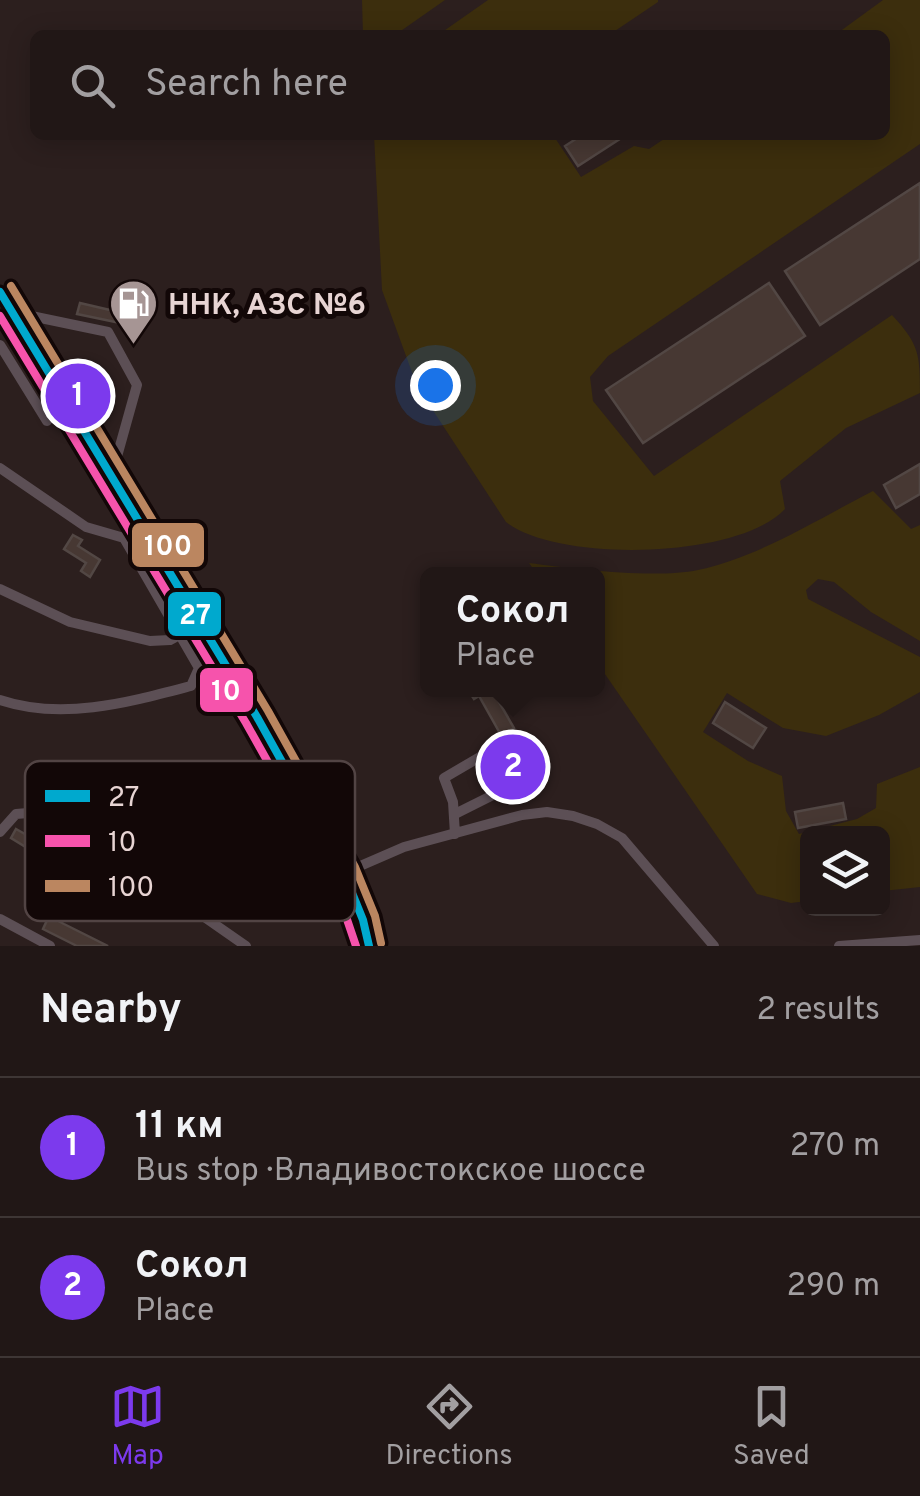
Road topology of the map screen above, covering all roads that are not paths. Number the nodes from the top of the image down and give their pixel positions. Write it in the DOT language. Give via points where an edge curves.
graph roads {
  1 [pos="0,292"];
  2 [pos="6,315"];
  3 [pos="0,345"];
  4 [pos="47,421"];
  5 [pos="0,468"];
  6 [pos="111,478"];
  7 [pos="143,531"];
  8 [pos="124,538"];
  9 [pos="0,589"];
  10 [pos="200,623"];
  11 [pos="181,635"];
  12 [pos="0,700"];
  13 [pos="497,747"];
  14 [pos="281,761"];
  15 [pos="532,776"];
  16 [pos="25,814"];
  17 [pos="454,814"];
  18 [pos="0,832"];
  19 [pos="455,834"];
  20 [pos="355,869"];
  21 [pos="355,901"];
  22 [pos="0,919"];
  23 [pos="210,921"];
  24 [pos="920,940"];
  25 [pos="50,946"];
  26 [pos="246,946"];
  27 [pos="369,946"];
  28 [pos="714,946"];
  29 [pos="839,946"];
  1 -- 2 [label="main road"];
  2 -- 6 [label="main road"];
  2 -- 6 [label="street" via="108,332 137,385"];
  3 -- 4 [label="street"];
  5 -- 8 [label="street" via="86,527"];
  6 -- 7 [label="main road"];
  7 -- 8 [label="street"];
  7 -- 10 [label="main road"];
  8 -- 11 [label="street"];
  9 -- 11 [label="street" via="77,624 150,641"];
  10 -- 11 [label="street"];
  10 -- 14 [label="main road"];
  11 -- 12 [label="street" via="200,668 190,686 116,706 73,709"];
  13 -- 17 [label="street" via="444,778"];
  15 -- 17 [label="street"];
  16 -- 18 [label="street" via="16,814"];
  17 -- 19 [label="street"];
  19 -- 20 [label="street" via="404,846"];
  19 -- 28 [label="street" via="546,812 597,824 646,863"];
  21 -- 27 [label="main road"];
  22 -- 25 [label="street"];
  23 -- 26 [label="street"];
  24 -- 29 [label="street"];
}
